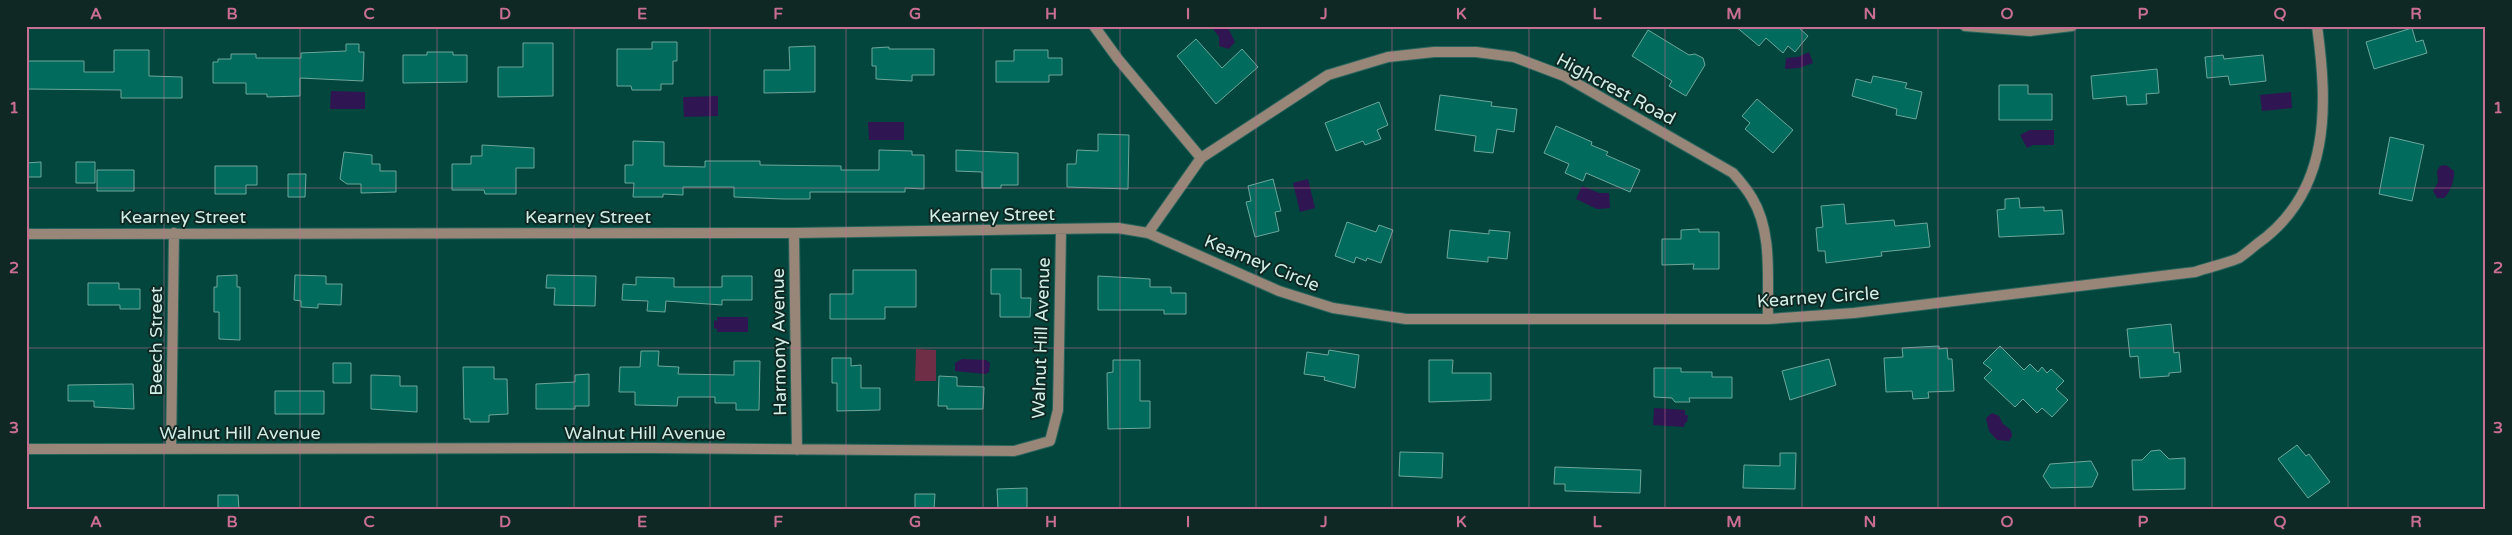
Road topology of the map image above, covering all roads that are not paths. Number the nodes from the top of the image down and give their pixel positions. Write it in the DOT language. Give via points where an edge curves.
graph roads {
  1 [pos="1094,26"];
  2 [pos="1966,26"];
  3 [pos="2072,26"];
  4 [pos="2317,26"];
  5 [pos="1201,158"];
  6 [pos="1061,230"];
  7 [pos="174,233"];
  8 [pos="794,233"];
  9 [pos="1148,233"];
  10 [pos="26,234"];
  11 [pos="1768,319"];
  12 [pos="26,449"];
  13 [pos="171,449"];
  14 [pos="797,450"];
  1 -- 5 [label="street" via="1118,60"];
  2 -- 3 [label="street" via="2030,31"];
  4 -- 11 [label="street, Kearney Circle" via="2322,66 2322,120 2317,162 2300,201 2273,233 2239,258 2195,272 1854,313"];
  5 -- 9 [label="street, Highcrest Road"];
  5 -- 11 [label="street, Highcrest Road" via="1328,75 1388,57 1434,52 1476,52 1514,57 1564,76 1733,173 1752,198 1761,217 1766,238"];
  6 -- 8 [label="street, Kearney Street"];
  6 -- 9 [label="street, Kearney Street" via="1118,228"];
  6 -- 14 [label="street, Walnut Hill Avenue" via="1058,410 1050,441 1014,450"];
  7 -- 8 [label="street, Kearney Street"];
  7 -- 10 [label="street, Kearney Street"];
  7 -- 13 [label="street, Beech Street"];
  8 -- 14 [label="street, Harmony Avenue"];
  9 -- 11 [label="street, Kearney Circle" via="1279,291 1333,308 1406,319"];
  12 -- 13 [label="street, Walnut Hill Avenue"];
  13 -- 14 [label="street, Walnut Hill Avenue"];
}
